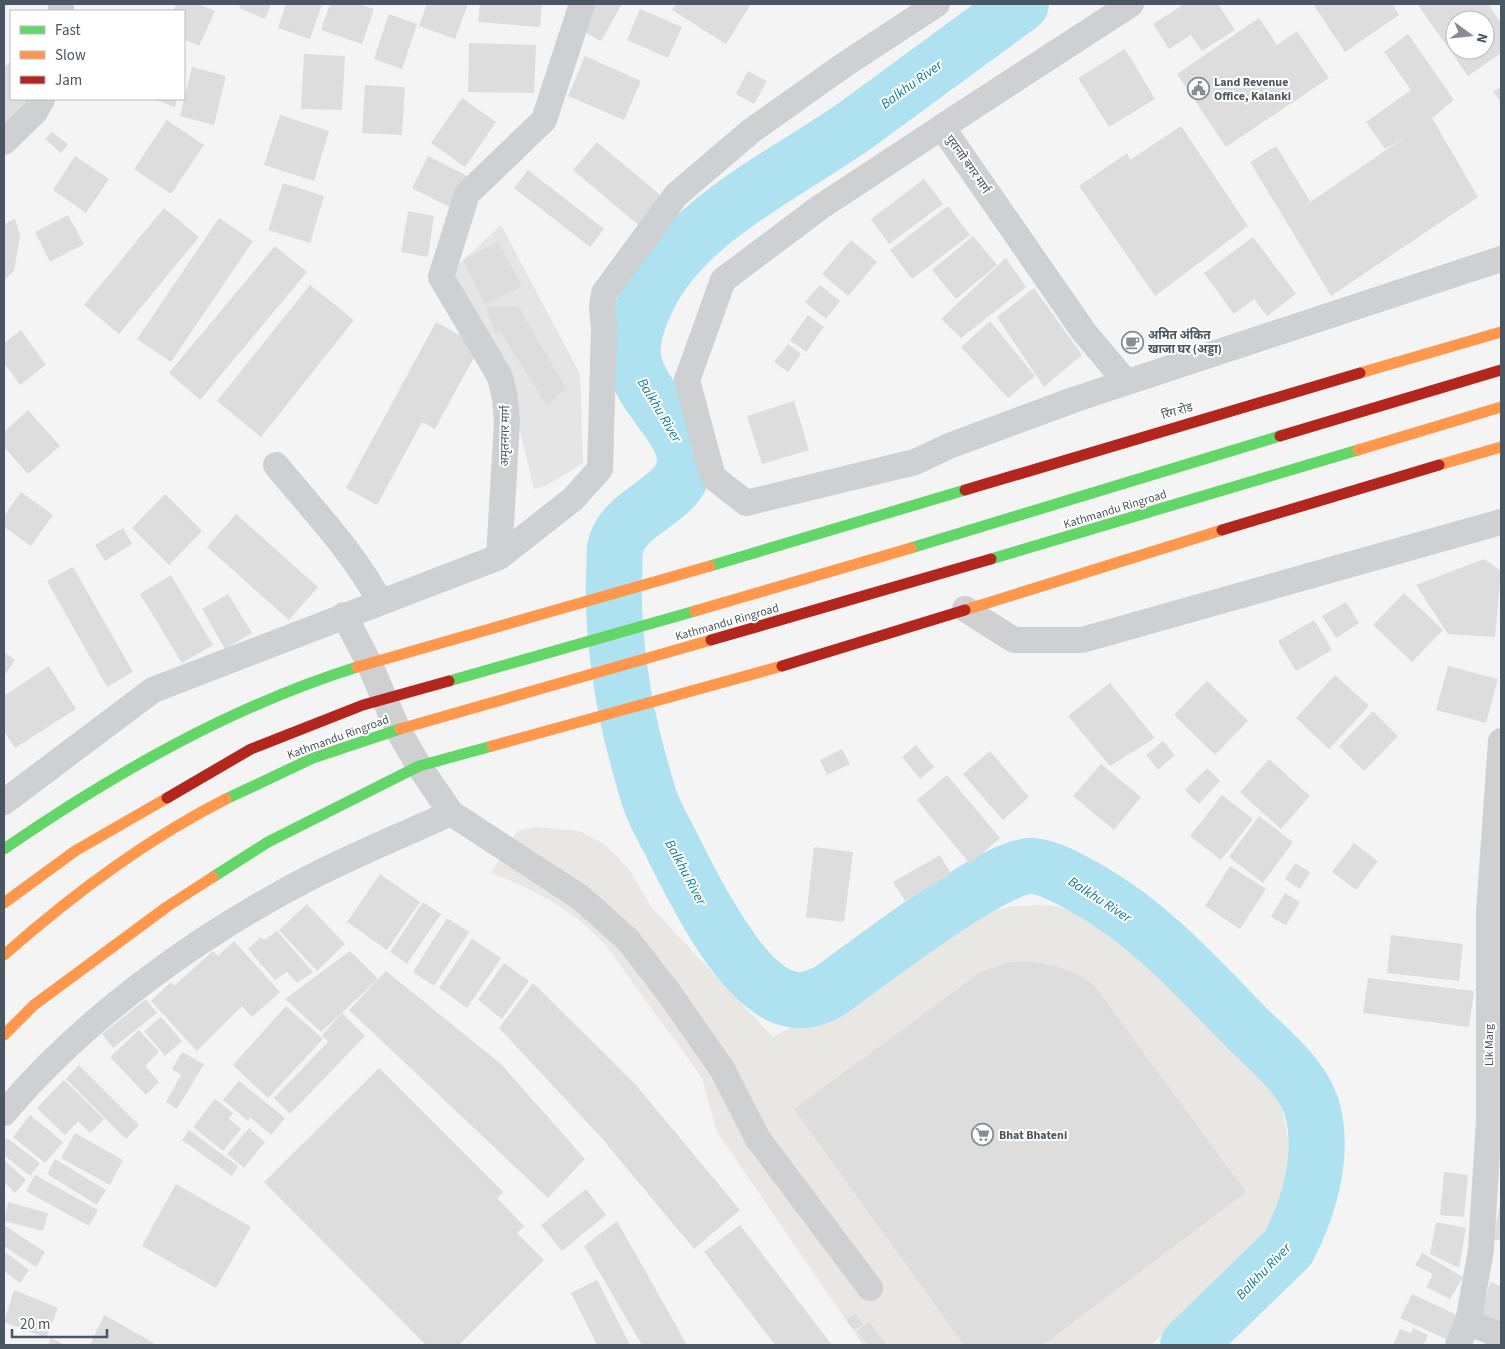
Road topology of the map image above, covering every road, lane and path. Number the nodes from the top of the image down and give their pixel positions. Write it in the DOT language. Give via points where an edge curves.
graph roads {
  1 [pos="582,4"];
  2 [pos="937,4"];
  3 [pos="1131,4"];
  4 [pos="41,100"];
  5 [pos="942,126"];
  6 [pos="4,142"];
  7 [pos="1501,259"];
  8 [pos="1501,332"];
  9 [pos="1501,370"];
  10 [pos="1126,382"];
  11 [pos="1501,407"];
  12 [pos="1501,447"];
  13 [pos="276,465"];
  14 [pos="1501,522"];
  15 [pos="500,557"];
  16 [pos="380,602"];
  17 [pos="965,609"];
  18 [pos="344,616"];
  19 [pos="369,663"];
  20 [pos="384,699"];
  21 [pos="398,730"];
  22 [pos="1501,741"];
  23 [pos="419,766"];
  24 [pos="4,802"];
  25 [pos="451,813"];
  26 [pos="4,849"];
  27 [pos="4,904"];
  28 [pos="4,955"];
  29 [pos="4,1034"];
  30 [pos="4,1112"];
  31 [pos="1495,1120"];
  32 [pos="1491,1252"];
  33 [pos="870,1288"];
  34 [pos="1463,1334"];
  35 [pos="1501,1336"];
  1 -- 15 [label="street, अमृतनगर मार्ग" via="544,120 467,194 441,278 500,377 505,398 507,422"];
  2 -- 15 [label="street" via="751,131 676,195 604,293 600,469 573,500"];
  3 -- 5 [label="street, पुरानाो बगर मार्ग"];
  4 -- 6 [label="street" via="35,112"];
  5 -- 10 [label="street, पुरानाो बगर मार्ग" via="1084,332"];
  5 -- 10 [label="street" via="819,208 723,280 687,380 713,477 746,503 915,462 949,446"];
  7 -- 10 [label="street"];
  8 -- 19 [label="main road, रिंग रोड" via="1150,433 787,544"];
  9 -- 20 [label="main road, Kathmandu Ringroad" via="797,582"];
  11 -- 21 [label="main road, Kathmandu Ringroad" via="809,613"];
  12 -- 17 [label="main road"];
  13 -- 16 [label="street" via="352,560"];
  14 -- 17 [label="street" via="1082,640 1014,640"];
  15 -- 16 [label="street"];
  16 -- 18 [label="street"];
  17 -- 23 [label="main road" via="826,654"];
  18 -- 19 [label="street"];
  18 -- 24 [label="street" via="154,690"];
  19 -- 20 [label="street"];
  19 -- 26 [label="main road, रिंग रोड" via="302,685 190,735 59,810"];
  20 -- 21 [label="street"];
  20 -- 27 [label="main road, Kathmandu Ringroad" via="251,749 75,851"];
  21 -- 23 [label="street"];
  21 -- 28 [label="main road, Kathmandu Ringroad" via="303,762 163,835 82,888"];
  22 -- 31 [label="street, Lik Marg" via="1489,912"];
  23 -- 25 [label="street"];
  23 -- 29 [label="main road" via="268,842 168,906 34,1005"];
  25 -- 30 [label="street" via="312,877 212,935 105,1014 55,1058"];
  25 -- 33 [label="street" via="581,898 628,940 722,1069 758,1139"];
  31 -- 32 [label="street, Lik Marg"];
  32 -- 34 [label="street, Lik Marg"];
  34 -- 35 [label="street"];
}
